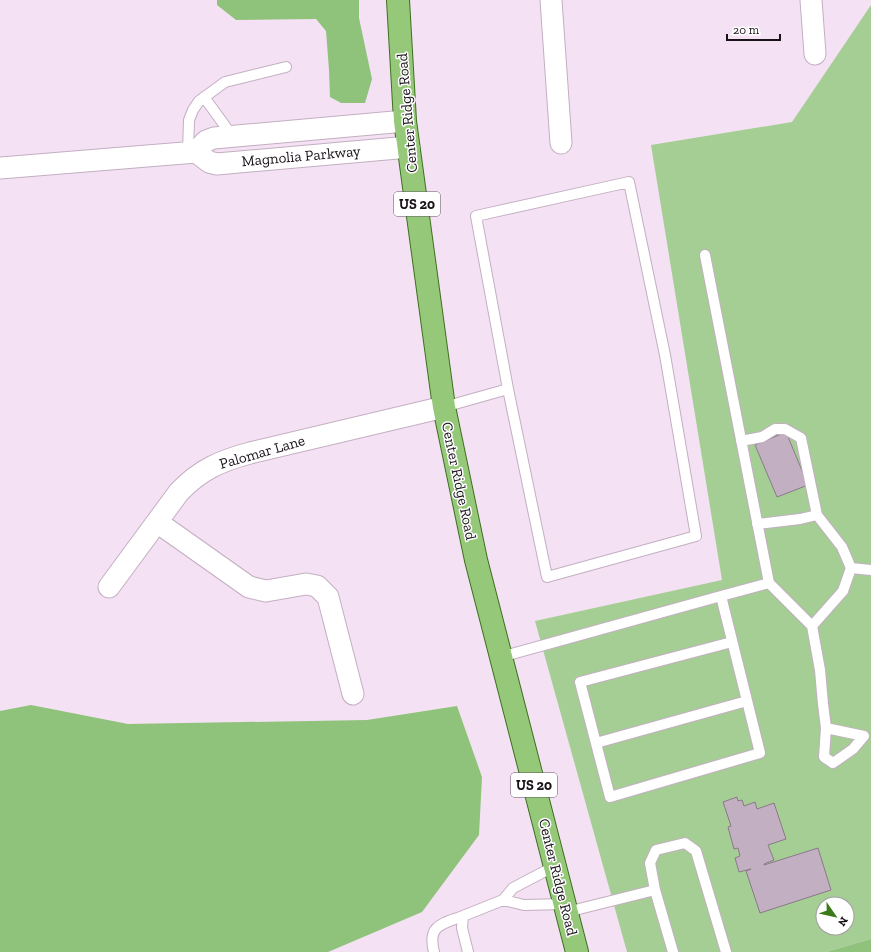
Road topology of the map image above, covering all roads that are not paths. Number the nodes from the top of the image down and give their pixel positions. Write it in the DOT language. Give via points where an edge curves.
graph roads {
  1 [pos="398,0"];
  2 [pos="551,0"];
  3 [pos="811,0"];
  4 [pos="815,54"];
  5 [pos="286,67"];
  6 [pos="204,97"];
  7 [pos="405,121"];
  8 [pos="233,137"];
  9 [pos="561,143"];
  10 [pos="409,147"];
  11 [pos="192,153"];
  12 [pos="0,168"];
  13 [pos="705,255"];
  14 [pos="508,389"];
  15 [pos="444,407"];
  16 [pos="741,441"];
  17 [pos="817,515"];
  18 [pos="157,522"];
  19 [pos="757,524"];
  20 [pos="851,568"];
  21 [pos="871,570"];
  22 [pos="769,584"];
  23 [pos="110,587"];
  24 [pos="722,596"];
  25 [pos="812,626"];
  26 [pos="732,642"];
  27 [pos="501,657"];
  28 [pos="353,694"];
  29 [pos="747,701"];
  30 [pos="826,728"];
  31 [pos="867,733"];
  32 [pos="596,743"];
  33 [pos="555,866"];
  34 [pos="655,890"];
  35 [pos="503,900"];
  36 [pos="566,908"];
  37 [pos="463,916"];
  38 [pos="434,952"];
  39 [pos="468,952"];
  40 [pos="577,952"];
  41 [pos="673,952"];
  42 [pos="726,952"];
  1 -- 7 [label="main road, Center Ridge Road / US 20"];
  2 -- 9 [label="street"];
  3 -- 4 [label="street"];
  5 -- 6 [label="lane" via="226,82"];
  6 -- 8 [label="lane"];
  6 -- 11 [label="lane" via="198,101 190,120"];
  7 -- 8 [label="street, Magnolia Parkway"];
  7 -- 10 [label="main road, Center Ridge Road / US 20"];
  8 -- 11 [label="street, Magnolia Parkway" via="206,141"];
  10 -- 11 [label="street, Magnolia Parkway" via="217,164"];
  10 -- 15 [label="main road, Center Ridge Road / US 20"];
  11 -- 12 [label="street"];
  13 -- 16 [label="lane"];
  14 -- 14 [label="lane" via="476,216 629,182 665,355 696,536 547,577"];
  14 -- 15 [label="lane"];
  15 -- 18 [label="street, Palomar Lane" via="229,458 214,464 179,492"];
  15 -- 27 [label="main road, Center Ridge Road / US 20" via="476,560"];
  16 -- 17 [label="lane" via="762,437 775,429 785,429 801,438"];
  16 -- 19 [label="lane"];
  17 -- 19 [label="lane"];
  17 -- 20 [label="lane" via="842,547"];
  18 -- 23 [label="street, Palomar Lane"];
  18 -- 28 [label="street" via="249,587 266,591 306,584 317,586 328,597"];
  19 -- 22 [label="lane"];
  20 -- 21 [label="lane"];
  20 -- 25 [label="lane" via="843,590"];
  22 -- 24 [label="lane"];
  22 -- 25 [label="lane"];
  24 -- 26 [label="lane"];
  24 -- 27 [label="lane"];
  25 -- 30 [label="lane"];
  26 -- 29 [label="lane"];
  26 -- 32 [label="lane" via="580,682"];
  27 -- 33 [label="main road, Center Ridge Road / US 20"];
  29 -- 32 [label="lane"];
  29 -- 32 [label="lane" via="760,753 610,797"];
  30 -- 31 [label="lane"];
  30 -- 31 [label="lane" via="824,757 833,763 853,749"];
  33 -- 35 [label="lane" via="514,888"];
  33 -- 36 [label="main road, Center Ridge Road / US 20"];
  34 -- 36 [label="lane"];
  34 -- 41 [label="lane"];
  34 -- 42 [label="lane" via="650,863 656,850 685,843 696,850"];
  35 -- 36 [label="lane" via="524,905"];
  35 -- 37 [label="lane"];
  36 -- 40 [label="main road, Center Ridge Road / US 20"];
  37 -- 38 [label="lane" via="442,924 434,931"];
  37 -- 39 [label="lane" via="462,928"];
}
